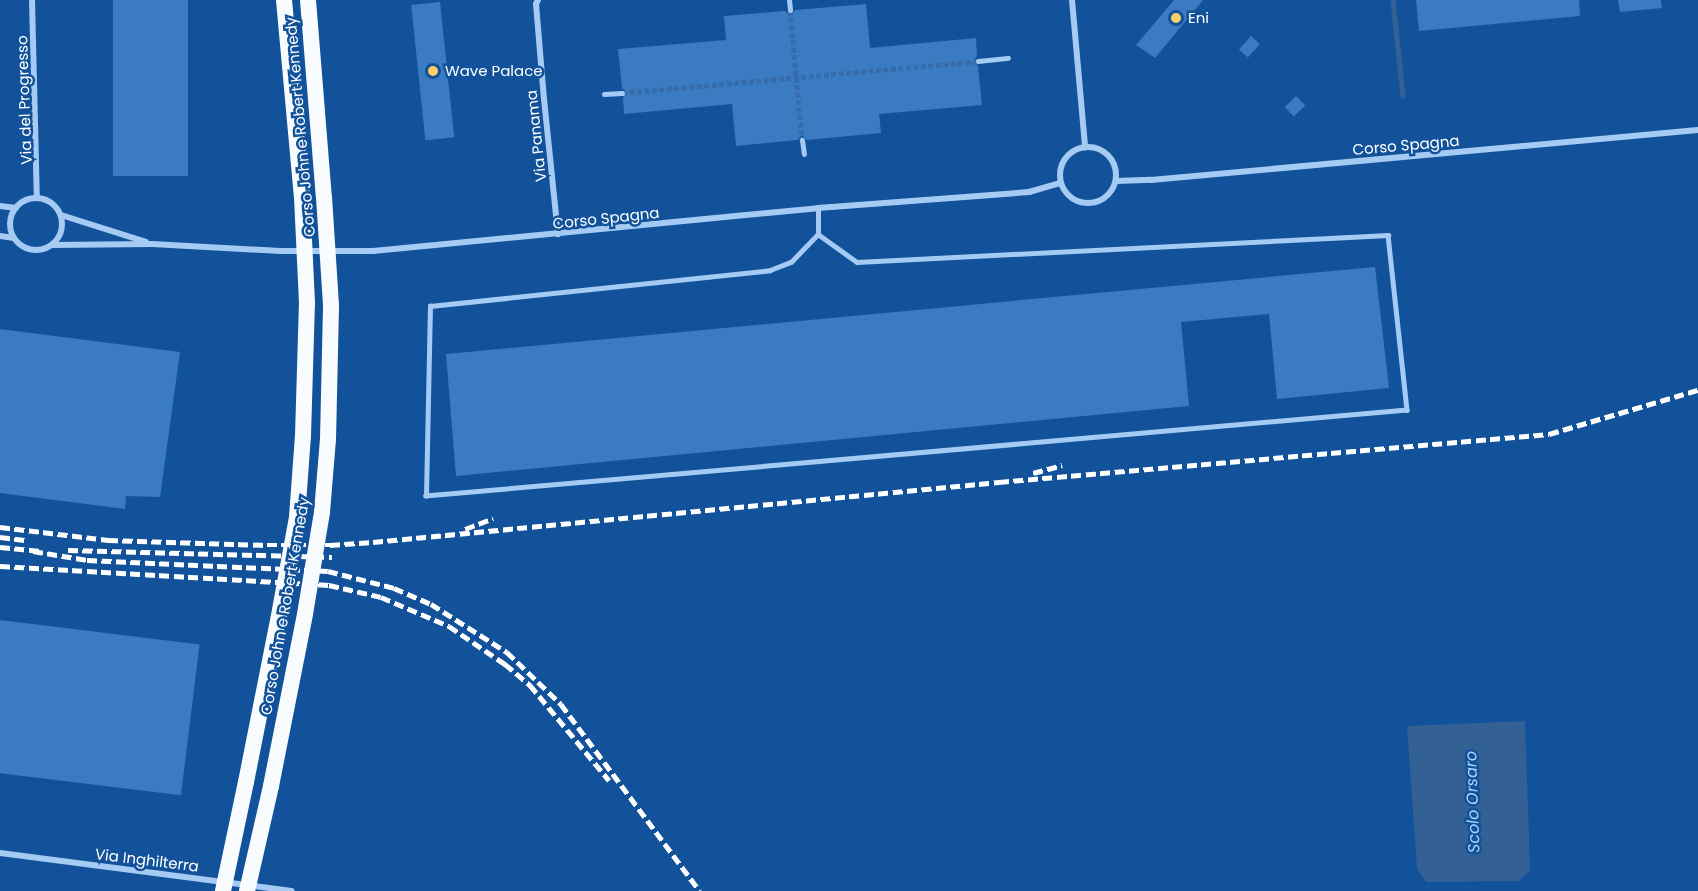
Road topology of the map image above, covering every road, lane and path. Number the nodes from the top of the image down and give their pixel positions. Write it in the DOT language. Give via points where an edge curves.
graph roads {
  1 [pos="32,0"];
  2 [pos="284,0"];
  3 [pos="308,0"];
  4 [pos="789,0"];
  5 [pos="1072,0"];
  6 [pos="537,1"];
  7 [pos="790,10"];
  8 [pos="1008,58"];
  9 [pos="978,61"];
  10 [pos="622,93"];
  11 [pos="604,94"];
  12 [pos="1698,130"];
  13 [pos="802,140"];
  14 [pos="1085,147"];
  15 [pos="804,154"];
  16 [pos="1116,181"];
  17 [pos="1060,183"];
  18 [pos="37,198"];
  19 [pos="0,206"];
  20 [pos="16,208"];
  21 [pos="818,208"];
  22 [pos="61,215"];
  23 [pos="558,234"];
  24 [pos="818,234"];
  25 [pos="0,236"];
  26 [pos="14,238"];
  27 [pos="152,244"];
  28 [pos="52,245"];
  29 [pos="0,853"];
  30 [pos="223,891"];
  31 [pos="247,891"];
  32 [pos="292,891"];
  1 -- 18 [label="street, Via del Progresso"];
  2 -- 30 [label="highway, Corso John e Robert Kennedy, bridge" via="302,197 307,304 303,436 297,517"];
  3 -- 31 [label="highway, Corso John e Robert Kennedy, bridge" via="331,306 328,439 322,512 305,614"];
  4 -- 7 [label="street"];
  5 -- 14 [label="street"];
  6 -- 23 [label="street, Via Panama"];
  8 -- 9 [label="street"];
  10 -- 11 [label="street"];
  12 -- 16 [label="street, Corso Spagna"];
  13 -- 15 [label="street"];
  14 -- 16 [label="street" via="1107,154 1116,171"];
  14 -- 17 [label="street" via="1066,156 1061,164"];
  16 -- 17 [label="street" via="1108,196 1092,204 1076,202"];
  17 -- 21 [label="street, Corso Spagna" via="1029,192"];
  18 -- 20 [label="street"];
  18 -- 22 [label="street, Corso Spagna" via="49,202"];
  19 -- 20 [label="street"];
  20 -- 26 [label="street" via="10,223"];
  21 -- 23 [label="street, Corso Spagna"];
  21 -- 24 [label="lane"];
  22 -- 27 [label="street, Corso Spagna"];
  22 -- 28 [label="street" via="61,231"];
  23 -- 27 [label="street, Corso Spagna" via="373,251"];
  24 -- 24 [label="lane" via="791,262 770,270 430,306 426,496 1407,410 1388,235 857,261"];
  25 -- 26 [label="street, Corso Spagna"];
  26 -- 28 [label="street, Corso Spagna" via="36,251"];
  27 -- 28 [label="street, Corso Spagna"];
  29 -- 32 [label="street, Via Inghilterra"];
}
